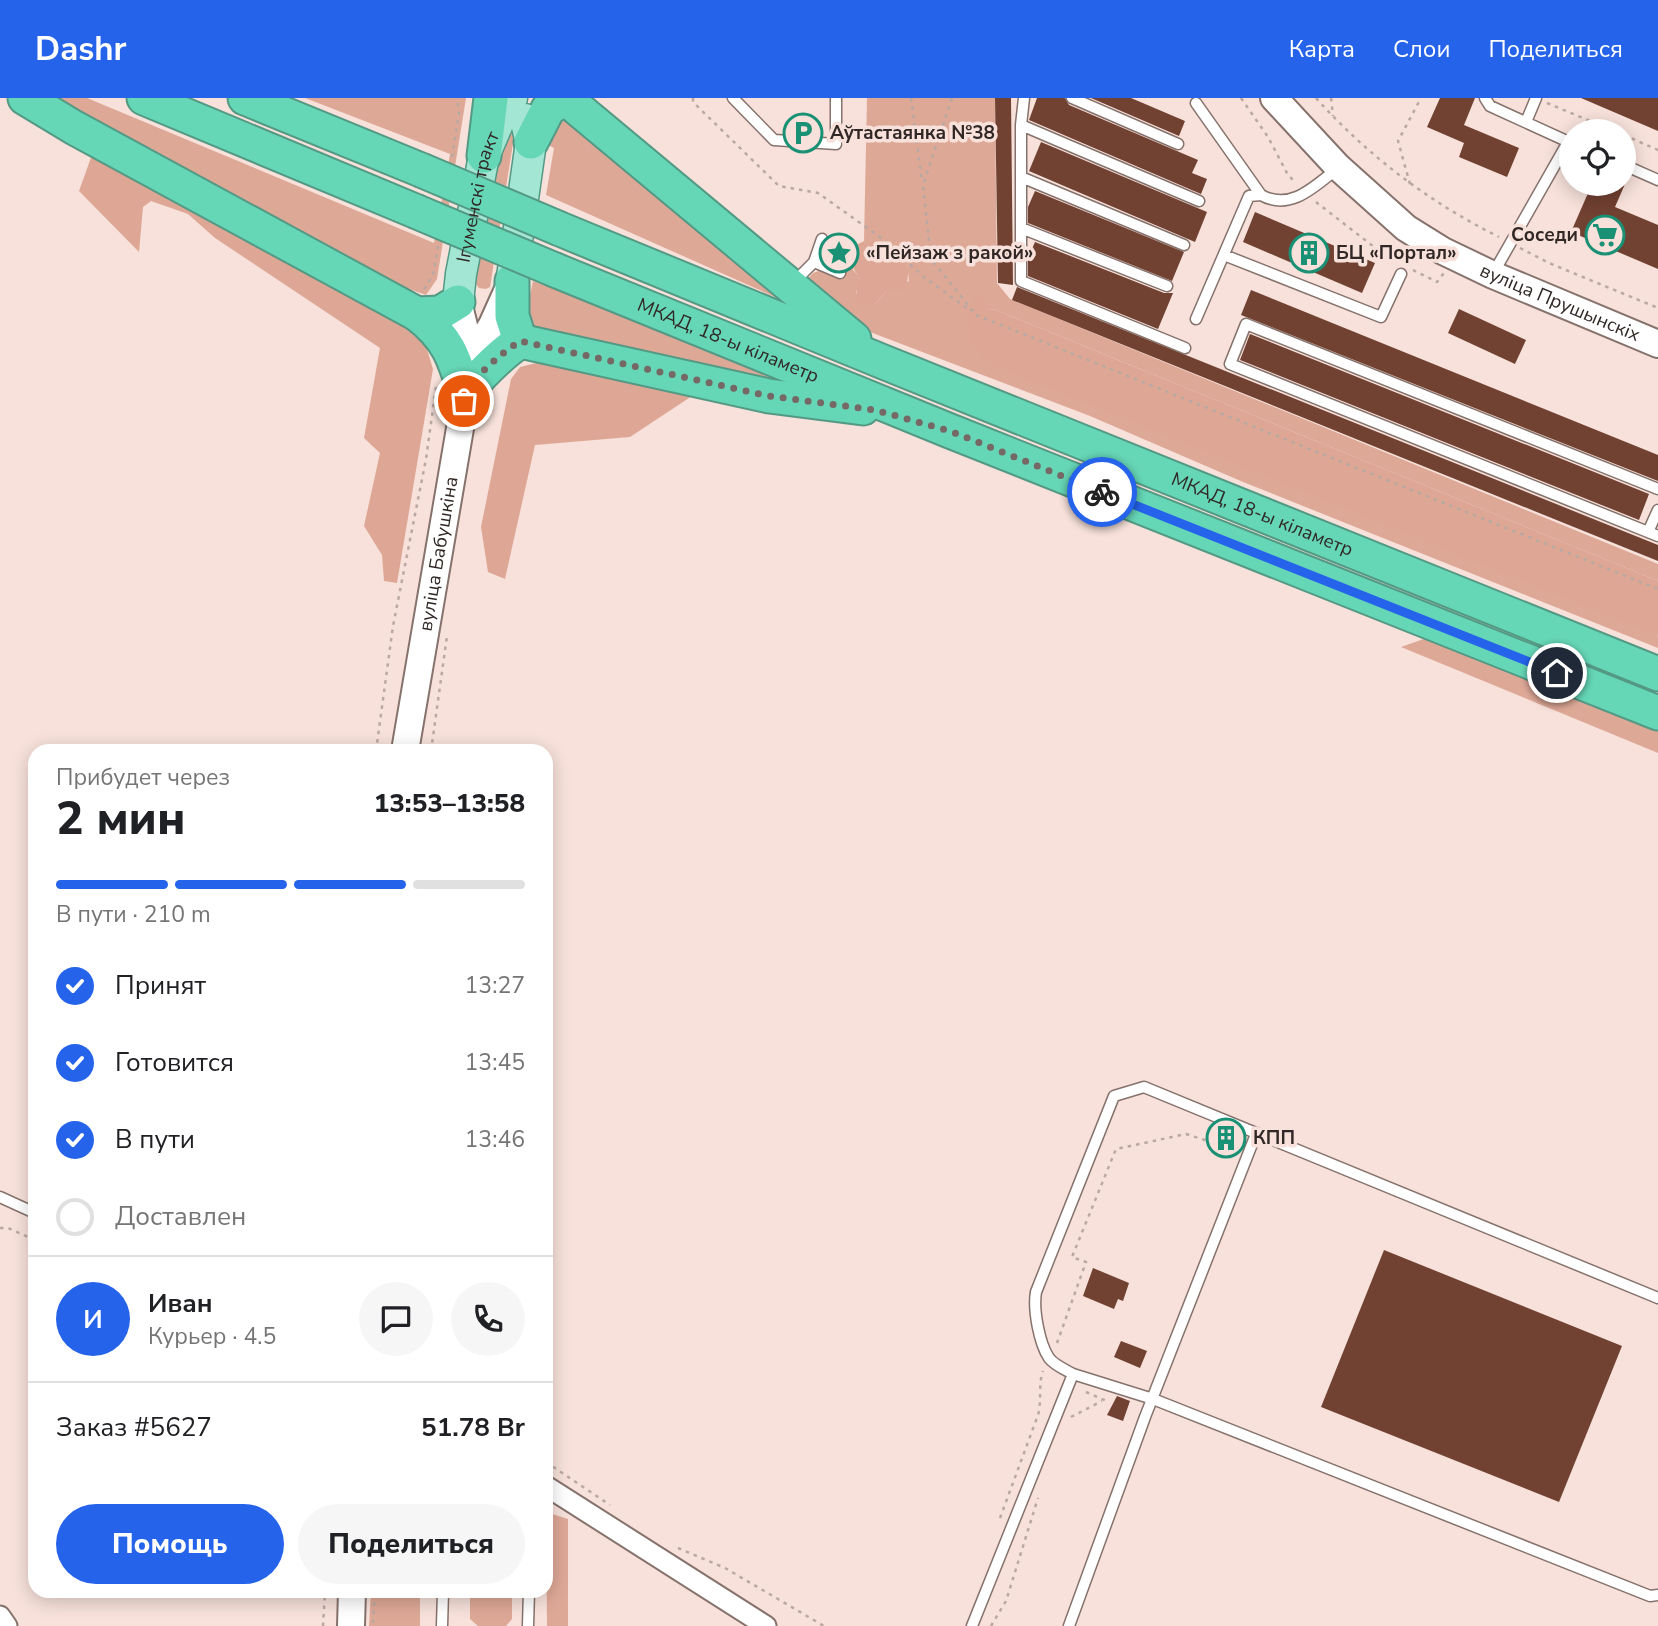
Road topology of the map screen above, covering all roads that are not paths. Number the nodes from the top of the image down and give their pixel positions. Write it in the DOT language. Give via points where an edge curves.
graph roads {
  1 [pos="25,98"];
  2 [pos="144,98"];
  3 [pos="245,98"];
  4 [pos="491,98"];
  5 [pos="512,98"];
  6 [pos="520,98"];
  7 [pos="733,98"];
  8 [pos="836,98"];
  9 [pos="1024,98"];
  10 [pos="1072,98"];
  11 [pos="1274,98"];
  12 [pos="1485,98"];
  13 [pos="1536,98"];
  14 [pos="1196,103"];
  15 [pos="1526,122"];
  16 [pos="1021,125"];
  17 [pos="1559,137"];
  18 [pos="531,142"];
  19 [pos="1178,144"];
  20 [pos="484,156"];
  21 [pos="1559,161"];
  22 [pos="1338,167"];
  23 [pos="1636,171"];
  24 [pos="1021,177"];
  25 [pos="1658,180"];
  26 [pos="1261,195"];
  27 [pos="1199,201"];
  28 [pos="1021,228"];
  29 [pos="822,239"];
  30 [pos="1184,244"];
  31 [pos="1224,255"];
  32 [pos="814,262"];
  33 [pos="1400,269"];
  34 [pos="840,272"];
  35 [pos="1493,275"];
  36 [pos="512,281"];
  37 [pos="1167,286"];
  38 [pos="789,287"];
  39 [pos="458,302"];
  40 [pos="417,314"];
  41 [pos="1196,319"];
  42 [pos="520,341"];
  43 [pos="1658,344"];
  44 [pos="1185,348"];
  45 [pos="472,358"];
  46 [pos="881,361"];
  47 [pos="465,393"];
  48 [pos="950,431"];
  49 [pos="1658,489"];
  50 [pos="1658,510"];
  51 [pos="1653,534"];
  52 [pos="1658,674"];
  53 [pos="1658,713"];
  54 [pos="406,744"];
  55 [pos="1256,1134"];
  56 [pos="0,1197"];
  57 [pos="28,1210"];
  58 [pos="1658,1298"];
  59 [pos="1073,1374"];
  60 [pos="1153,1399"];
  61 [pos="553,1490"];
  62 [pos="1658,1595"];
  63 [pos="352,1598"];
  64 [pos="443,1598"];
  65 [pos="529,1598"];
  66 [pos="0,1615"];
  67 [pos="7,1626"];
  68 [pos="351,1626"];
  69 [pos="442,1626"];
  70 [pos="528,1626"];
  71 [pos="766,1626"];
  72 [pos="972,1626"];
  73 [pos="1069,1626"];
  1 -- 40 [label="highway"];
  2 -- 48 [label="highway, МКАД, 18-ы кіламетр, bridge"];
  3 -- 46 [label="highway, МКАД, 18-ы кіламетр, bridge"];
  4 -- 20 [label="highway"];
  5 -- 20 [label="main road, Ігуменскі тракт"];
  6 -- 18 [label="main road, Ігуменскі тракт"];
  7 -- 8 [label="lane" via="774,140 836,144"];
  9 -- 16 [label="lane"];
  10 -- 19 [label="lane"];
  11 -- 22 [label="street, вуліца Прушынскіх"];
  12 -- 15 [label="lane" via="1490,106"];
  13 -- 15 [label="lane"];
  14 -- 26 [label="lane"];
  15 -- 17 [label="lane"];
  16 -- 24 [label="lane"];
  16 -- 27 [label="lane"];
  18 -- 36 [label="main road, Ігуменскі тракт"];
  18 -- 38 [label="highway" via="548,109 565,98"];
  20 -- 39 [label="main road, Ігуменскі тракт"];
  21 -- 35 [label="lane"];
  22 -- 26 [label="lane" via="1307,193 1287,201"];
  22 -- 35 [label="street, вуліца Прушынскіх" via="1406,228"];
  23 -- 25 [label="lane"];
  24 -- 28 [label="lane"];
  24 -- 30 [label="lane"];
  26 -- 31 [label="lane" via="1249,196"];
  28 -- 37 [label="lane"];
  28 -- 44 [label="lane" via="1021,281"];
  29 -- 32 [label="lane"];
  31 -- 33 [label="lane" via="1381,317"];
  31 -- 41 [label="lane"];
  32 -- 34 [label="lane"];
  32 -- 38 [label="lane"];
  35 -- 43 [label="street, вуліца Прушынскіх"];
  36 -- 42 [label="highway" via="512,316"];
  36 -- 45 [label="street, вуліца Бабушкіна"];
  38 -- 46 [label="highway"];
  39 -- 40 [label="highway" via="440,313"];
  39 -- 45 [label="street, вуліца Бабушкіна"];
  40 -- 47 [label="highway" via="438,330 454,358"];
  42 -- 47 [label="highway"];
  42 -- 48 [label="highway" via="769,396 875,410"];
  45 -- 47 [label="street, вуліца Бабушкіна"];
  46 -- 52 [label="highway, МКАД, 18-ы кіламетр"];
  47 -- 54 [label="street, вуліца Бабушкіна"];
  48 -- 53 [label="highway, МКАД, 18-ы кіламетр"];
  49 -- 51 [label="lane" via="1246,324 1230,364"];
  50 -- 51 [label="lane"];
  55 -- 58 [label="lane"];
  55 -- 59 [label="lane" via="1144,1087 1114,1096 1034,1304 1035,1320 1050,1359"];
  55 -- 60 [label="lane"];
  56 -- 57 [label="lane"];
  59 -- 60 [label="lane"];
  59 -- 72 [label="lane"];
  60 -- 62 [label="lane" via="1650,1596"];
  60 -- 73 [label="lane"];
  61 -- 71 [label="street"];
  63 -- 68 [label="street"];
  64 -- 69 [label="lane"];
  65 -- 70 [label="lane"];
  66 -- 67 [label="street"];
}
